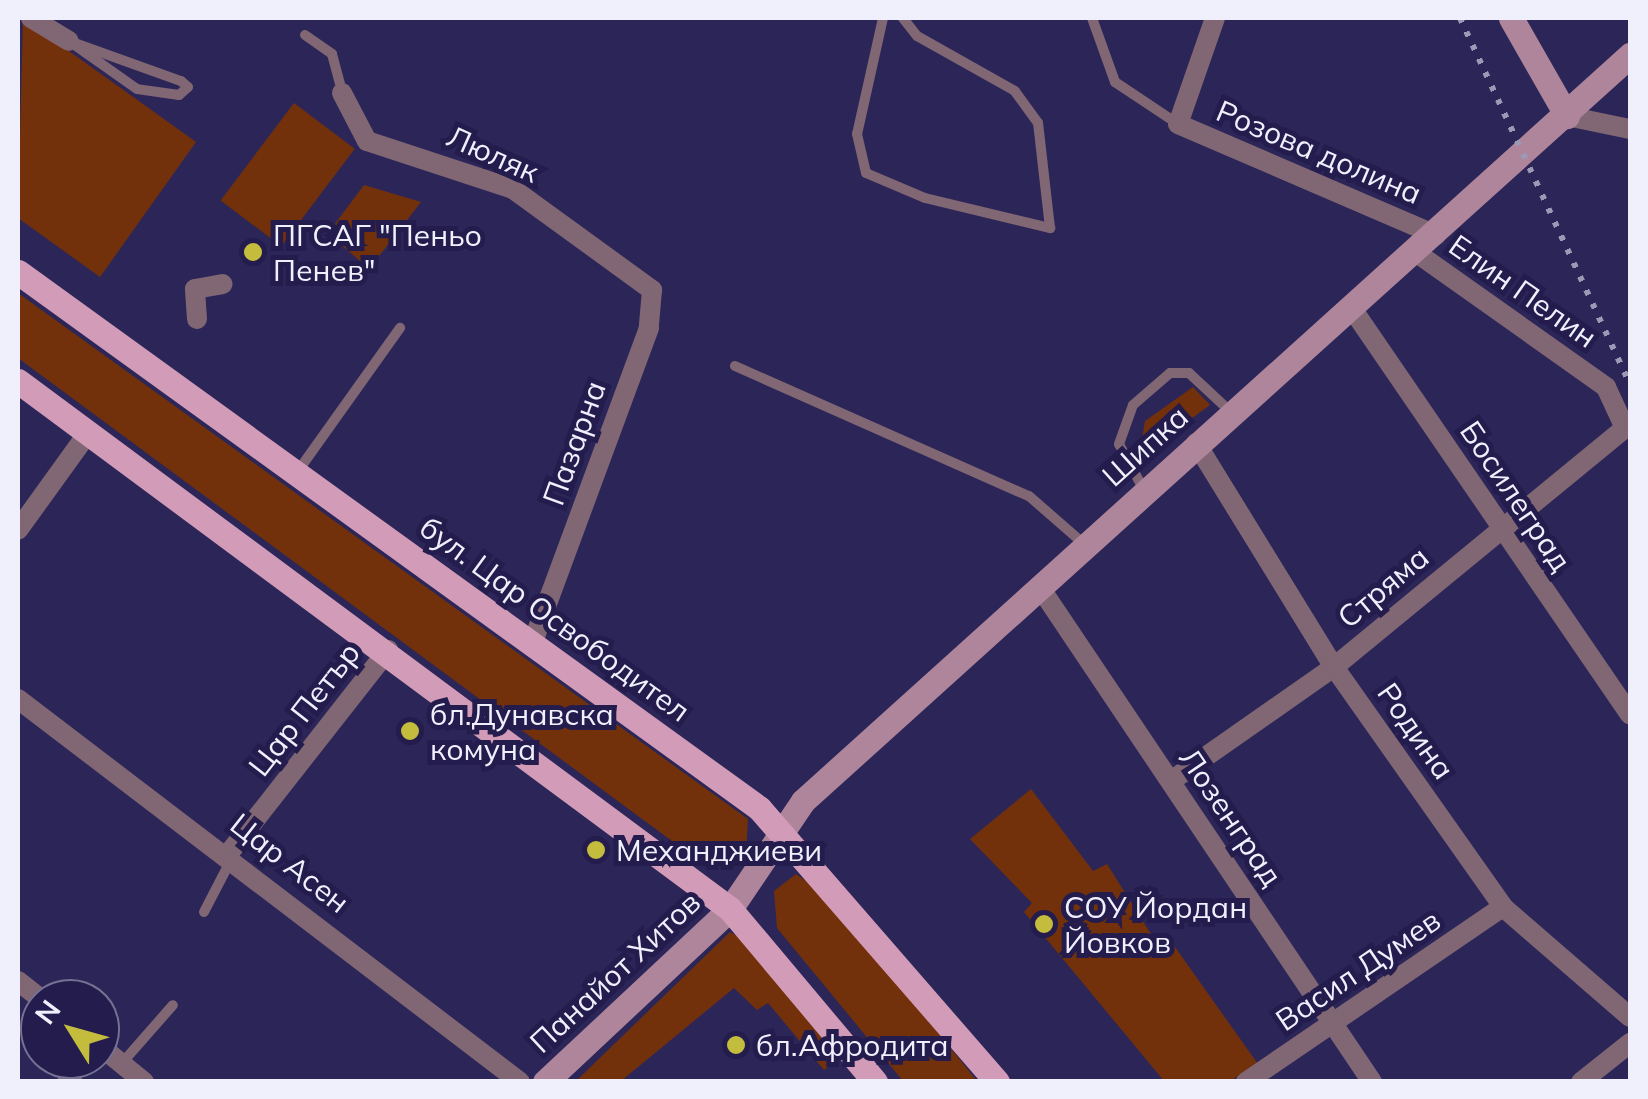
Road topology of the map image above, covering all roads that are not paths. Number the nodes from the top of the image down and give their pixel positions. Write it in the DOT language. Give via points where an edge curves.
graph roads {
  1 [pos="31,18"];
  2 [pos="883,18"];
  3 [pos="903,18"];
  4 [pos="1092,18"];
  5 [pos="1216,18"];
  6 [pos="1511,18"];
  7 [pos="305,36"];
  8 [pos="69,41"];
  9 [pos="1630,56"];
  10 [pos="342,93"];
  11 [pos="1567,116"];
  12 [pos="1178,124"];
  13 [pos="1630,128"];
  14 [pos="1427,244"];
  15 [pos="631,270"];
  16 [pos="18,272"];
  17 [pos="223,284"];
  18 [pos="1353,310"];
  19 [pos="197,319"];
  20 [pos="400,328"];
  21 [pos="736,366"];
  22 [pos="18,381"];
  23 [pos="1231,412"];
  24 [pos="1625,428"];
  25 [pos="88,433"];
  26 [pos="1196,443"];
  27 [pos="297,472"];
  28 [pos="1144,490"];
  29 [pos="1501,527"];
  30 [pos="18,530"];
  31 [pos="1084,545"];
  32 [pos="1038,586"];
  33 [pos="534,642"];
  34 [pos="388,650"];
  35 [pos="1334,668"];
  36 [pos="18,698"];
  37 [pos="1630,714"];
  38 [pos="1171,781"];
  39 [pos="782,828"];
  40 [pos="231,854"];
  41 [pos="1503,908"];
  42 [pos="730,910"];
  43 [pos="204,912"];
  44 [pos="173,1004"];
  45 [pos="1630,1016"];
  46 [pos="1334,1024"];
  47 [pos="1630,1044"];
  48 [pos="122,1063"];
  49 [pos="144,1082"];
  50 [pos="520,1082"];
  51 [pos="545,1082"];
  52 [pos="875,1082"];
  53 [pos="997,1082"];
  54 [pos="1246,1082"];
  55 [pos="1372,1082"];
  56 [pos="1581,1082"];
  1 -- 8 [label="street"];
  2 -- 3 [label="lane" via="857,134 866,172 926,198 1050,228 1038,123 1015,90 918,36"];
  4 -- 12 [label="lane" via="1115,82"];
  5 -- 12 [label="street"];
  6 -- 11 [label="main road"];
  7 -- 10 [label="lane" via="332,54"];
  8 -- 8 [label="lane" via="181,82 188,87 178,95 137,89"];
  9 -- 11 [label="main road, Шипка"];
  10 -- 15 [label="street, Люляк" via="367,141 513,189"];
  11 -- 13 [label="street"];
  11 -- 14 [label="main road, Шипка"];
  12 -- 14 [label="street, Розова долина"];
  14 -- 18 [label="main road, Шипка"];
  14 -- 24 [label="street, Елин Пелин" via="1606,386"];
  15 -- 33 [label="street, Пазарна" via="652,290 649,328"];
  16 -- 27 [label="main road, бул. Цар Освободител"];
  17 -- 19 [label="street" via="196,289"];
  18 -- 23 [label="main road, Шипка"];
  18 -- 29 [label="street, Босилеград"];
  20 -- 27 [label="lane"];
  21 -- 31 [label="lane" via="1030,496"];
  22 -- 25 [label="main road"];
  23 -- 26 [label="main road, Шипка"];
  23 -- 28 [label="lane" via="1189,374 1170,373 1133,405 1119,444"];
  24 -- 29 [label="street, Стряма"];
  25 -- 30 [label="street"];
  25 -- 34 [label="main road"];
  26 -- 28 [label="main road, Шипка"];
  26 -- 35 [label="street, Родина"];
  27 -- 33 [label="main road, бул. Цар Освободител"];
  28 -- 31 [label="main road, Шипка"];
  29 -- 35 [label="street, Стряма"];
  29 -- 37 [label="street, Босилеград"];
  31 -- 32 [label="main road, Шипка"];
  32 -- 38 [label="street, Лозенград"];
  32 -- 39 [label="main road, Шипка"];
  33 -- 39 [label="main road, бул. Цар Освободител"];
  34 -- 40 [label="street, Цар Петър"];
  34 -- 42 [label="main road"];
  35 -- 38 [label="street, Стряма"];
  35 -- 41 [label="street, Родина"];
  36 -- 40 [label="street, Цар Асен"];
  38 -- 46 [label="street, Лозенград"];
  39 -- 42 [label="main road, Шипка"];
  39 -- 53 [label="main road, бул. Цар Освободител"];
  40 -- 43 [label="lane, Цар Петър"];
  40 -- 50 [label="street, Цар Асен"];
  41 -- 45 [label="street, Родина"];
  41 -- 46 [label="street, Васил Думев"];
  42 -- 51 [label="main road, Панайот Хитов"];
  42 -- 52 [label="main road"];
  44 -- 48 [label="lane"];
  46 -- 54 [label="street, Васил Думев"];
  46 -- 55 [label="street, Лозенград"];
  47 -- 56 [label="street"];
  48 -- 49 [label="street"];
}
